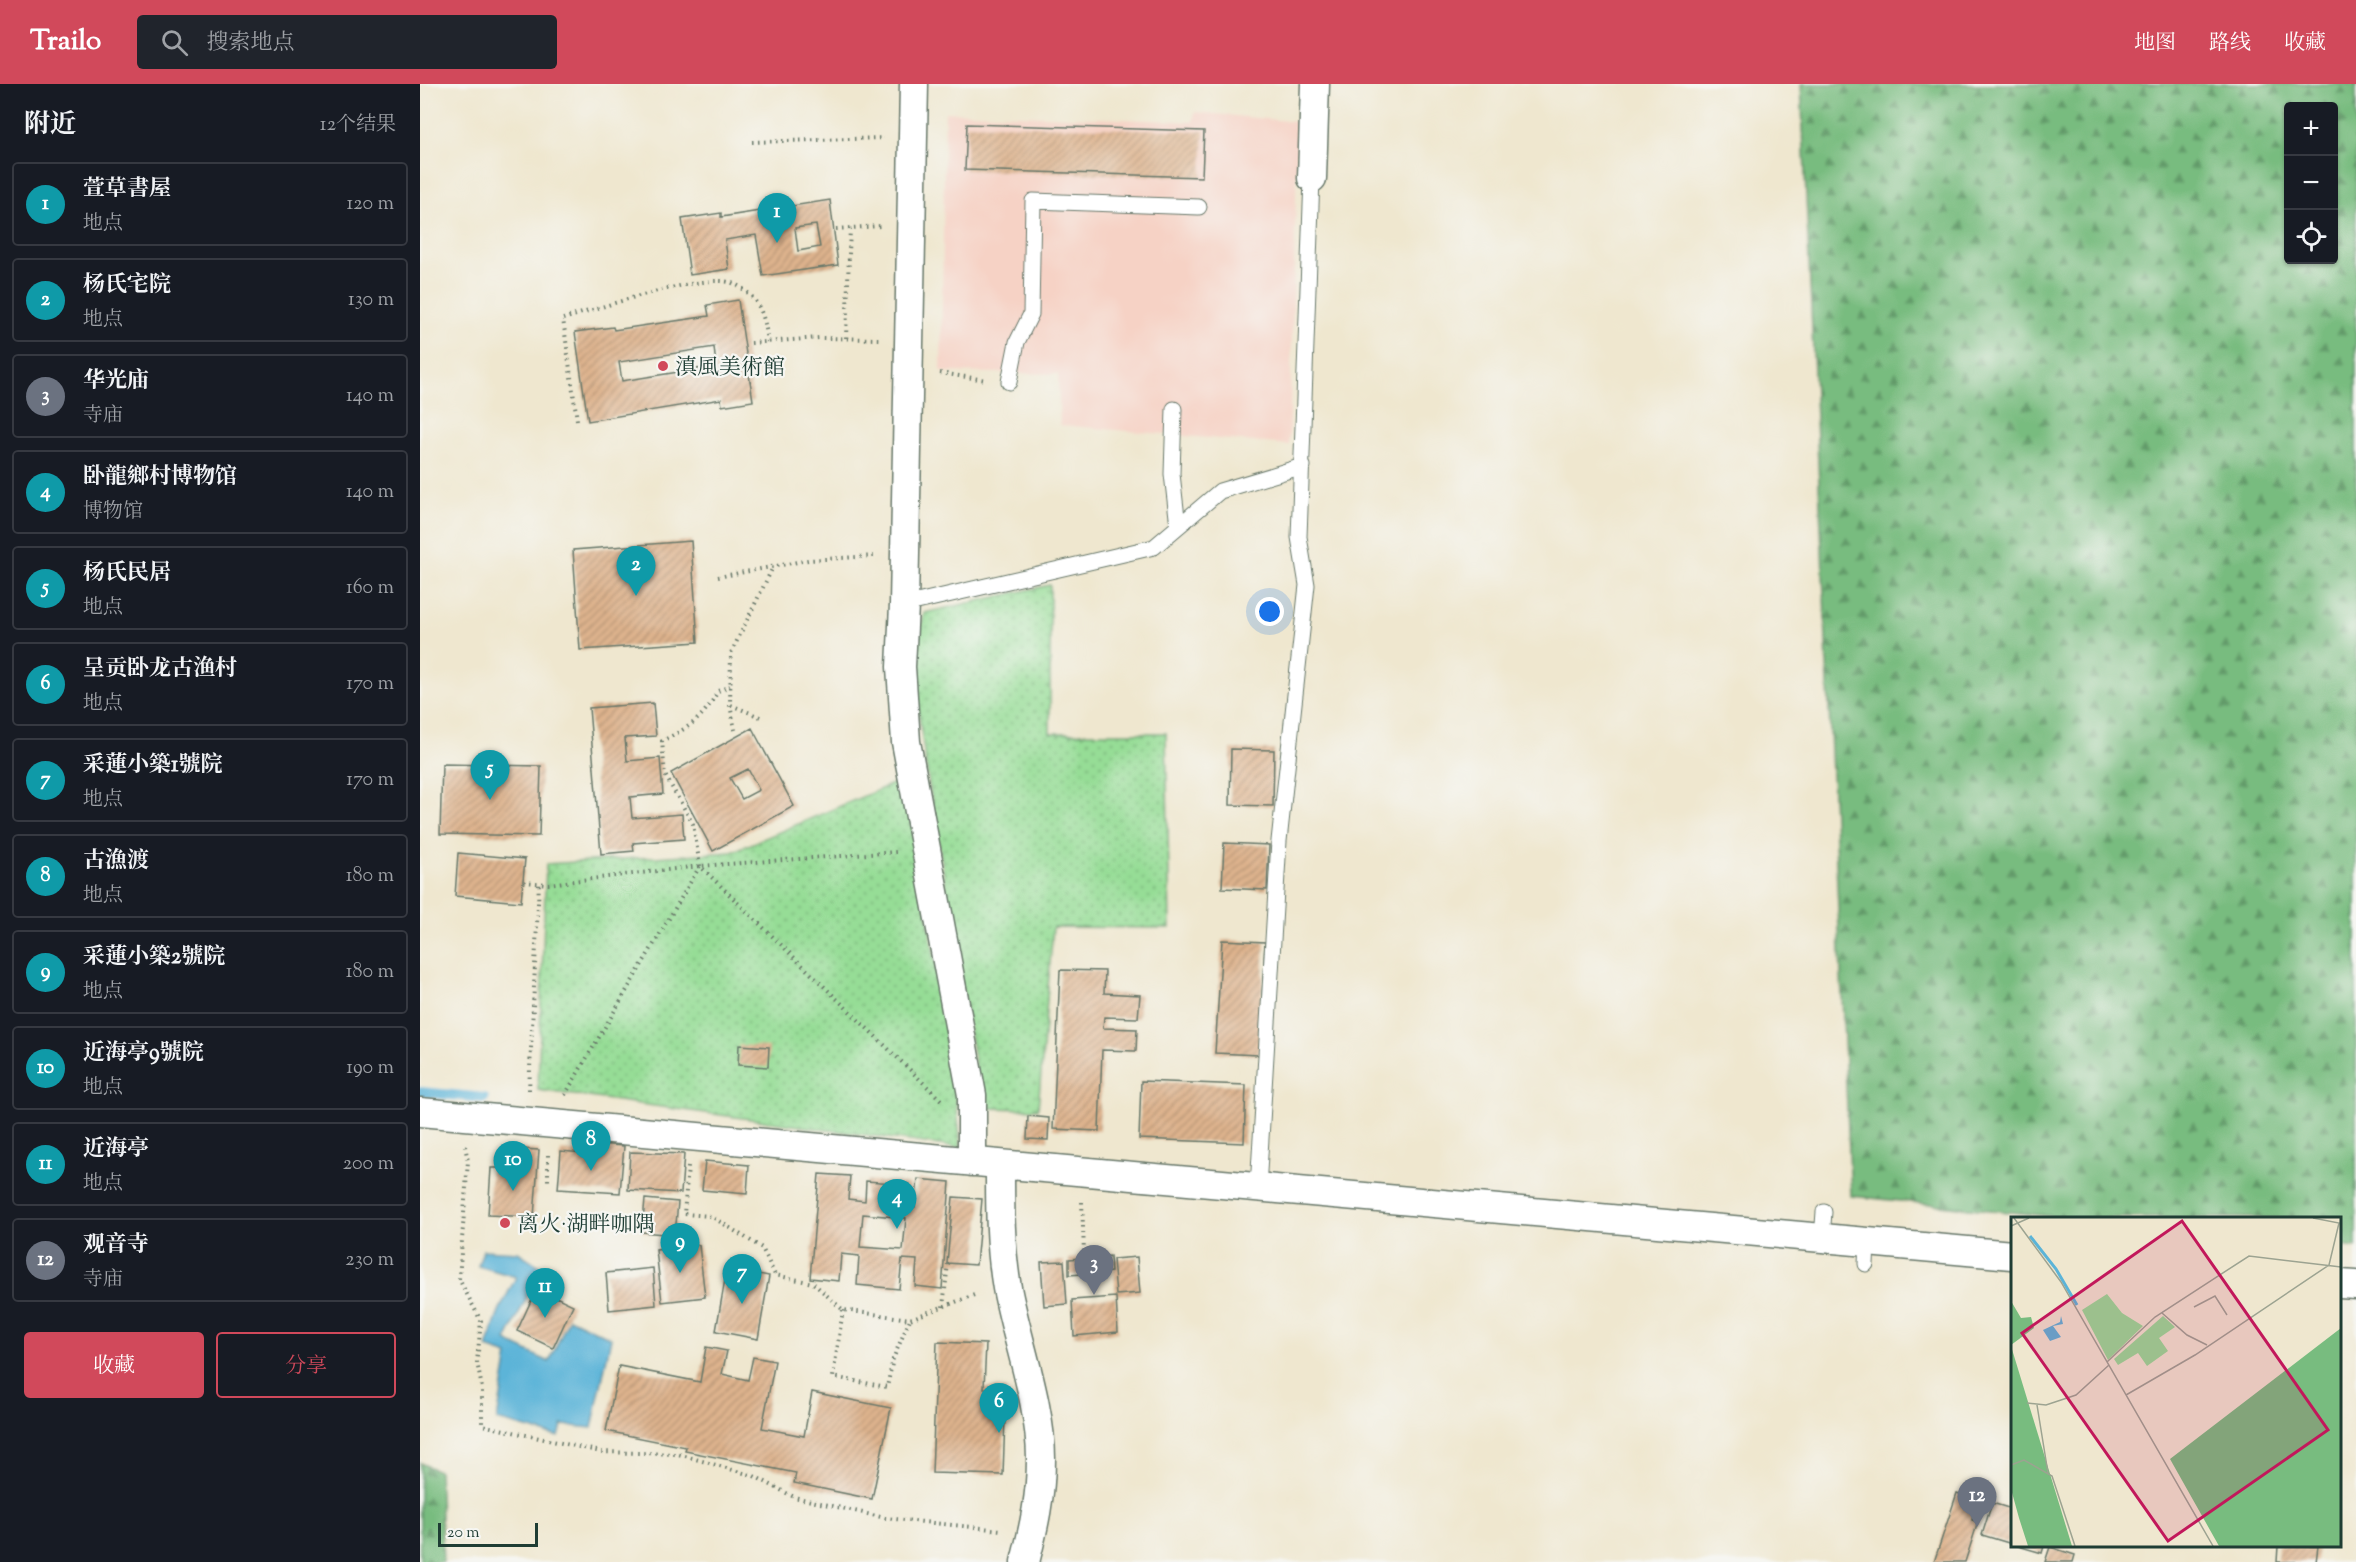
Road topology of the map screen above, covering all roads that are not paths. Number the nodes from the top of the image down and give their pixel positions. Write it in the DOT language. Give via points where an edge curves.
graph roads {
  1 [pos="915,84"];
  2 [pos="1315,84"];
  3 [pos="1312,178"];
  4 [pos="1199,207"];
  5 [pos="1009,382"];
  6 [pos="1174,409"];
  7 [pos="1303,466"];
  8 [pos="1178,526"];
  9 [pos="904,605"];
  10 [pos="420,1112"];
  11 [pos="972,1162"];
  12 [pos="1000,1165"];
  13 [pos="1258,1188"];
  14 [pos="2011,1255"];
  15 [pos="2341,1284"];
  16 [pos="2356,1285"];
  17 [pos="1025,1562"];
  1 -- 9 [label="street"];
  2 -- 3 [label="street"];
  3 -- 7 [label="lane"];
  4 -- 5 [label="lane" via="1033,201 1031,314 1017,342"];
  6 -- 8 [label="lane" via="1172,474"];
  7 -- 8 [label="lane" via="1220,491"];
  7 -- 13 [label="lane" via="1299,537 1307,585 1279,841"];
  8 -- 9 [label="lane" via="1154,547"];
  9 -- 11 [label="street" via="901,667 906,742 972,1095"];
  10 -- 11 [label="street"];
  11 -- 12 [label="street"];
  12 -- 13 [label="street"];
  12 -- 17 [label="street" via="1007,1287 1041,1455 1040,1498"];
  13 -- 14 [label="street" via="1823,1225 1867,1253"];
  15 -- 16 [label="street"];
}
